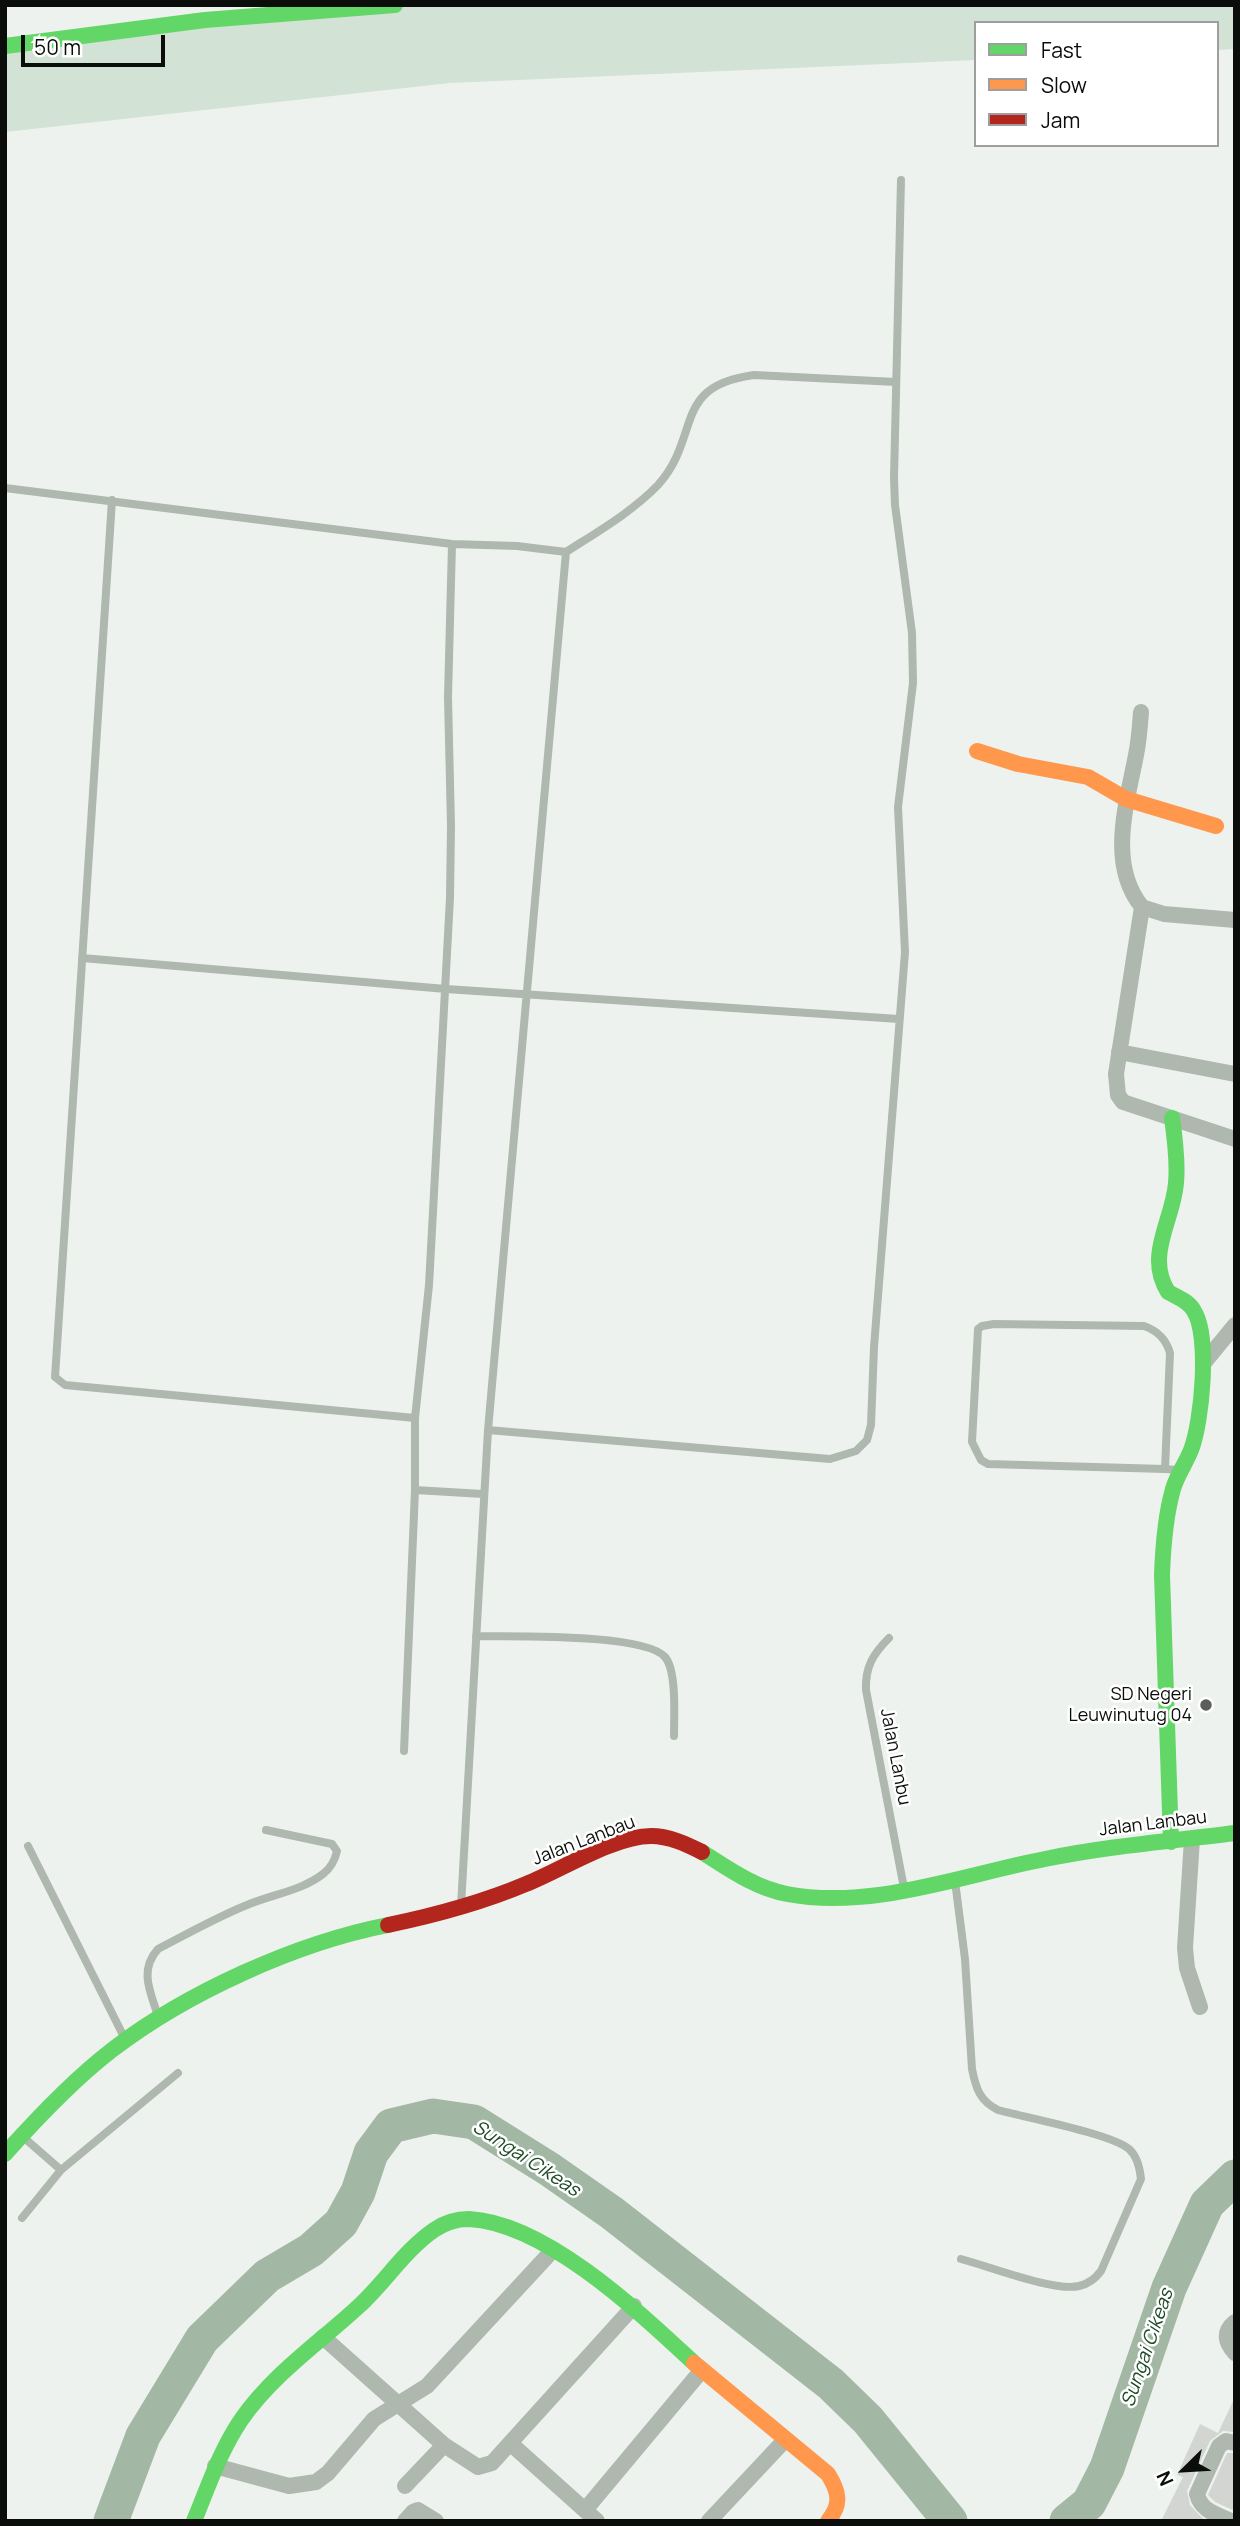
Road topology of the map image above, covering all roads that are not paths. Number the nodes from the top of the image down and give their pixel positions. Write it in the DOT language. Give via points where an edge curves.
graph roads {
  1 [pos="395,5"];
  2 [pos="5,46"];
  3 [pos="901,180"];
  4 [pos="896,382"];
  5 [pos="5,488"];
  6 [pos="112,499"];
  7 [pos="452,544"];
  8 [pos="566,552"];
  9 [pos="1141,712"];
  10 [pos="977,751"];
  11 [pos="1126,799"];
  12 [pos="1216,826"];
  13 [pos="1142,907"];
  14 [pos="1235,920"];
  15 [pos="82,958"];
  16 [pos="446,989"];
  17 [pos="527,994"];
  18 [pos="900,1019"];
  19 [pos="1119,1052"];
  20 [pos="1235,1074"];
  21 [pos="1172,1118"];
  22 [pos="1235,1139"];
  23 [pos="1235,1325"];
  24 [pos="1203,1364"];
  25 [pos="415,1419"];
  26 [pos="488,1430"];
  27 [pos="1173,1469"];
  28 [pos="415,1490"];
  29 [pos="483,1494"];
  30 [pos="476,1636"];
  31 [pos="889,1638"];
  32 [pos="674,1736"];
  33 [pos="404,1751"];
  34 [pos="266,1830"];
  35 [pos="1235,1833"];
  36 [pos="1192,1839"];
  37 [pos="1171,1842"];
  38 [pos="28,1846"];
  39 [pos="954,1878"];
  40 [pos="904,1888"];
  41 [pos="461,1909"];
  42 [pos="1200,2007"];
  43 [pos="159,2019"];
  44 [pos="125,2040"];
  45 [pos="178,2073"];
  46 [pos="21,2136"];
  47 [pos="5,2154"];
  48 [pos="61,2170"];
  49 [pos="22,2218"];
  50 [pos="553,2250"];
  51 [pos="961,2259"];
  52 [pos="634,2306"];
  53 [pos="1235,2322"];
  54 [pos="323,2337"];
  55 [pos="1235,2353"];
  56 [pos="702,2370"];
  57 [pos="400,2404"];
  58 [pos="785,2440"];
  59 [pos="1235,2442"];
  60 [pos="510,2443"];
  61 [pos="444,2445"];
  62 [pos="215,2466"];
  63 [pos="405,2486"];
  64 [pos="591,2516"];
  65 [pos="194,2521"];
  66 [pos="405,2521"];
  67 [pos="436,2521"];
  68 [pos="709,2521"];
  69 [pos="828,2521"];
  70 [pos="1231,2521"];
  1 -- 2 [label="main road" via="208,20"];
  3 -- 4 [label="lane"];
  4 -- 8 [label="lane" via="754,376 715,385 695,407 680,451 658,485"];
  4 -- 18 [label="lane" via="895,505 912,633 912,683 898,807 905,952"];
  5 -- 6 [label="lane"];
  6 -- 7 [label="lane"];
  6 -- 15 [label="lane"];
  7 -- 8 [label="lane"];
  7 -- 16 [label="lane"];
  8 -- 17 [label="lane"];
  9 -- 11 [label="street"];
  10 -- 11 [label="main road" via="1088,778"];
  11 -- 12 [label="main road"];
  11 -- 13 [label="street" via="1122,854 1128,882"];
  13 -- 14 [label="street" via="1164,914"];
  13 -- 19 [label="street"];
  15 -- 16 [label="lane"];
  15 -- 25 [label="lane" via="54,1374 58,1381"];
  16 -- 17 [label="lane"];
  16 -- 25 [label="lane" via="429,1285"];
  17 -- 18 [label="lane"];
  17 -- 26 [label="lane"];
  18 -- 26 [label="lane" via="871,1425 867,1440 856,1451 830,1459"];
  19 -- 20 [label="street"];
  19 -- 21 [label="street" via="1117,1088 1123,1102"];
  21 -- 22 [label="street"];
  21 -- 24 [label="main road" via="1176,1184 1158,1250 1159,1269 1168,1292 1194,1310"];
  23 -- 24 [label="street"];
  24 -- 27 [label="main road" via="1197,1429 1191,1449"];
  25 -- 28 [label="lane"];
  26 -- 29 [label="lane"];
  27 -- 27 [label="lane" via="988,1464 981,1460 972,1442 978,1329 994,1324 1153,1329 1163,1337 1170,1353"];
  27 -- 37 [label="main road" via="1162,1575"];
  28 -- 29 [label="lane"];
  28 -- 33 [label="lane"];
  29 -- 30 [label="lane"];
  30 -- 32 [label="lane" via="597,1639 656,1650 672,1668"];
  30 -- 41 [label="lane"];
  31 -- 40 [label="lane, Jalan Lanbu" via="871,1659 866,1690"];
  34 -- 43 [label="lane" via="332,1844 337,1851 334,1861 327,1872 298,1889 238,1908 158,1949 146,1968"];
  35 -- 36 [label="main road, Jalan Lanbau"];
  36 -- 37 [label="main road, Jalan Lanbau"];
  36 -- 42 [label="street" via="1185,1948"];
  37 -- 39 [label="main road, Jalan Lanbau" via="1046,1858"];
  38 -- 44 [label="lane"];
  39 -- 40 [label="main road, Jalan Lanbau"];
  39 -- 51 [label="lane" via="972,2069 980,2097 998,2110 1109,2138 1129,2149 1139,2164 1141,2179 1101,2271 1092,2281 1077,2287 1058,2286"];
  40 -- 41 [label="main road, Jalan Lanbau" via="812,1898 783,1894 746,1880 682,1843 649,1836"];
  41 -- 43 [label="main road, Jalan Lanbau" via="354,1933 260,1967"];
  43 -- 44 [label="main road, Jalan Lanbau"];
  44 -- 46 [label="main road, Jalan Lanbau"];
  45 -- 48 [label="lane"];
  46 -- 47 [label="main road, Jalan Lanbau"];
  46 -- 48 [label="lane"];
  48 -- 49 [label="lane"];
  50 -- 52 [label="main road"];
  50 -- 54 [label="main road" via="487,2223 449,2222 431,2231 368,2298"];
  50 -- 57 [label="street" via="427,2386"];
  52 -- 56 [label="main road"];
  52 -- 60 [label="street"];
  53 -- 55 [label="street" via="1226,2337"];
  54 -- 57 [label="street"];
  54 -- 62 [label="main road" via="265,2389"];
  56 -- 58 [label="main road"];
  56 -- 64 [label="street"];
  57 -- 61 [label="street"];
  57 -- 62 [label="street" via="374,2419 316,2482 289,2486"];
  58 -- 68 [label="street"];
  58 -- 69 [label="main road" via="828,2474 837,2488 839,2500"];
  59 -- 70 [label="street" via="1219,2446 1197,2494 1206,2510"];
  60 -- 61 [label="street" via="492,2463 478,2467"];
  60 -- 64 [label="street"];
  61 -- 63 [label="street"];
  62 -- 65 [label="main road"];
  66 -- 67 [label="street" via="418,2510"];
}
